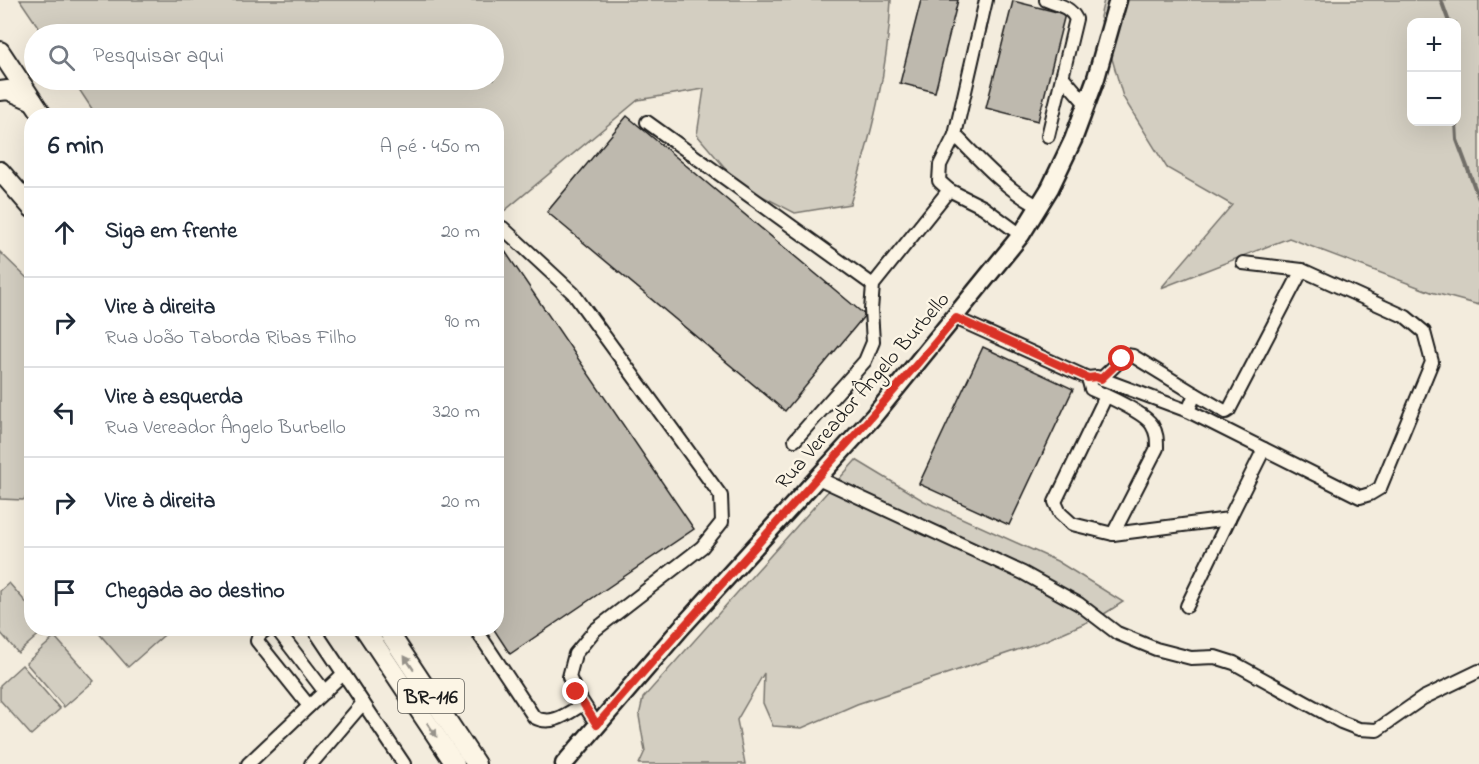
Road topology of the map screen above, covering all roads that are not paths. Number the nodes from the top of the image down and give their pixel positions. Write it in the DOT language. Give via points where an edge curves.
graph roads {
  1 [pos="986,0"];
  2 [pos="1046,0"];
  3 [pos="1118,0"];
  4 [pos="0,51"];
  5 [pos="1062,76"];
  6 [pos="24,87"];
  7 [pos="26,90"];
  8 [pos="0,91"];
  9 [pos="1087,105"];
  10 [pos="38,108"];
  11 [pos="647,122"];
  12 [pos="954,135"];
  13 [pos="1048,136"];
  14 [pos="0,171"];
  15 [pos="949,190"];
  16 [pos="24,199"];
  17 [pos="1040,207"];
  18 [pos="504,229"];
  19 [pos="1021,235"];
  20 [pos="1243,263"];
  21 [pos="1302,270"];
  22 [pos="873,285"];
  23 [pos="956,318"];
  24 [pos="1088,378"];
  25 [pos="1101,379"];
  26 [pos="1195,394"];
  27 [pos="1106,396"];
  28 [pos="1188,411"];
  29 [pos="795,440"];
  30 [pos="1264,449"];
  31 [pos="818,478"];
  32 [pos="1228,519"];
  33 [pos="1113,534"];
  34 [pos="1187,606"];
  35 [pos="259,636"];
  36 [pos="282,636"];
  37 [pos="318,636"];
  38 [pos="369,636"];
  39 [pos="391,636"];
  40 [pos="480,636"];
  41 [pos="343,674"];
  42 [pos="1475,676"];
  43 [pos="325,692"];
  44 [pos="363,703"];
  45 [pos="583,704"];
  46 [pos="309,706"];
  47 [pos="597,725"];
  48 [pos="248,764"];
  49 [pos="311,764"];
  50 [pos="404,764"];
  51 [pos="455,764"];
  52 [pos="476,764"];
  53 [pos="564,764"];
  1 -- 12 [label="street"];
  2 -- 5 [label="street" via="1067,8 1076,19"];
  3 -- 9 [label="main road, Rua Vereador Ângelo Burbello"];
  4 -- 6 [label="highway"];
  5 -- 9 [label="street"];
  5 -- 13 [label="street"];
  7 -- 10 [label="highway"];
  8 -- 10 [label="highway" via="8,90"];
  9 -- 17 [label="main road, Rua Vereador Ângelo Burbello"];
  11 -- 22 [label="street"];
  12 -- 15 [label="street" via="940,165 939,181"];
  12 -- 17 [label="street" via="997,177"];
  14 -- 16 [label="highway"];
  15 -- 19 [label="street" via="983,207"];
  15 -- 22 [label="street"];
  17 -- 19 [label="main road, Rua Vereador Ângelo Burbello"];
  18 -- 45 [label="street" via="573,293 720,496 722,522 702,547 595,630 575,654 569,677"];
  19 -- 23 [label="main road, Rua Vereador Ângelo Burbello"];
  20 -- 21 [label="street"];
  21 -- 26 [label="street" via="1229,410 1226,412"];
  21 -- 30 [label="street" via="1406,316 1424,332 1432,362 1380,488 1370,494 1360,496"];
  22 -- 29 [label="street" via="873,342 865,361"];
  23 -- 24 [label="street"];
  23 -- 31 [label="main road, Rua Vereador Ângelo Burbello"];
  24 -- 25 [label="street"];
  24 -- 27 [label="street" via="1090,389"];
  25 -- 26 [label="street" via="1126,354"];
  25 -- 28 [label="street"];
  26 -- 28 [label="street"];
  27 -- 33 [label="street" via="1151,423 1158,437 1157,448"];
  27 -- 33 [label="street" via="1055,502 1072,524"];
  28 -- 30 [label="street"];
  30 -- 32 [label="street"];
  31 -- 42 [label="street" via="1023,573 1079,604 1117,633 1191,658 1215,657 1234,663 1359,729 1377,730 1423,698"];
  31 -- 47 [label="main road, Rua Vereador Ângelo Burbello"];
  32 -- 33 [label="street"];
  32 -- 34 [label="street"];
  35 -- 46 [label="street" via="257,641"];
  36 -- 43 [label="street"];
  37 -- 41 [label="street"];
  38 -- 51 [label="highway, BR-116, one-way"];
  52 -- 39 [label="highway, BR-116, one-way"];
  40 -- 45 [label="street" via="534,717 542,721 560,719"];
  41 -- 43 [label="street"];
  41 -- 44 [label="street"];
  43 -- 46 [label="street"];
  44 -- 49 [label="street"];
  44 -- 50 [label="street"];
  45 -- 47 [label="street"];
  46 -- 48 [label="street"];
  47 -- 53 [label="main road, Rua Vereador Ângelo Burbello"];
}
